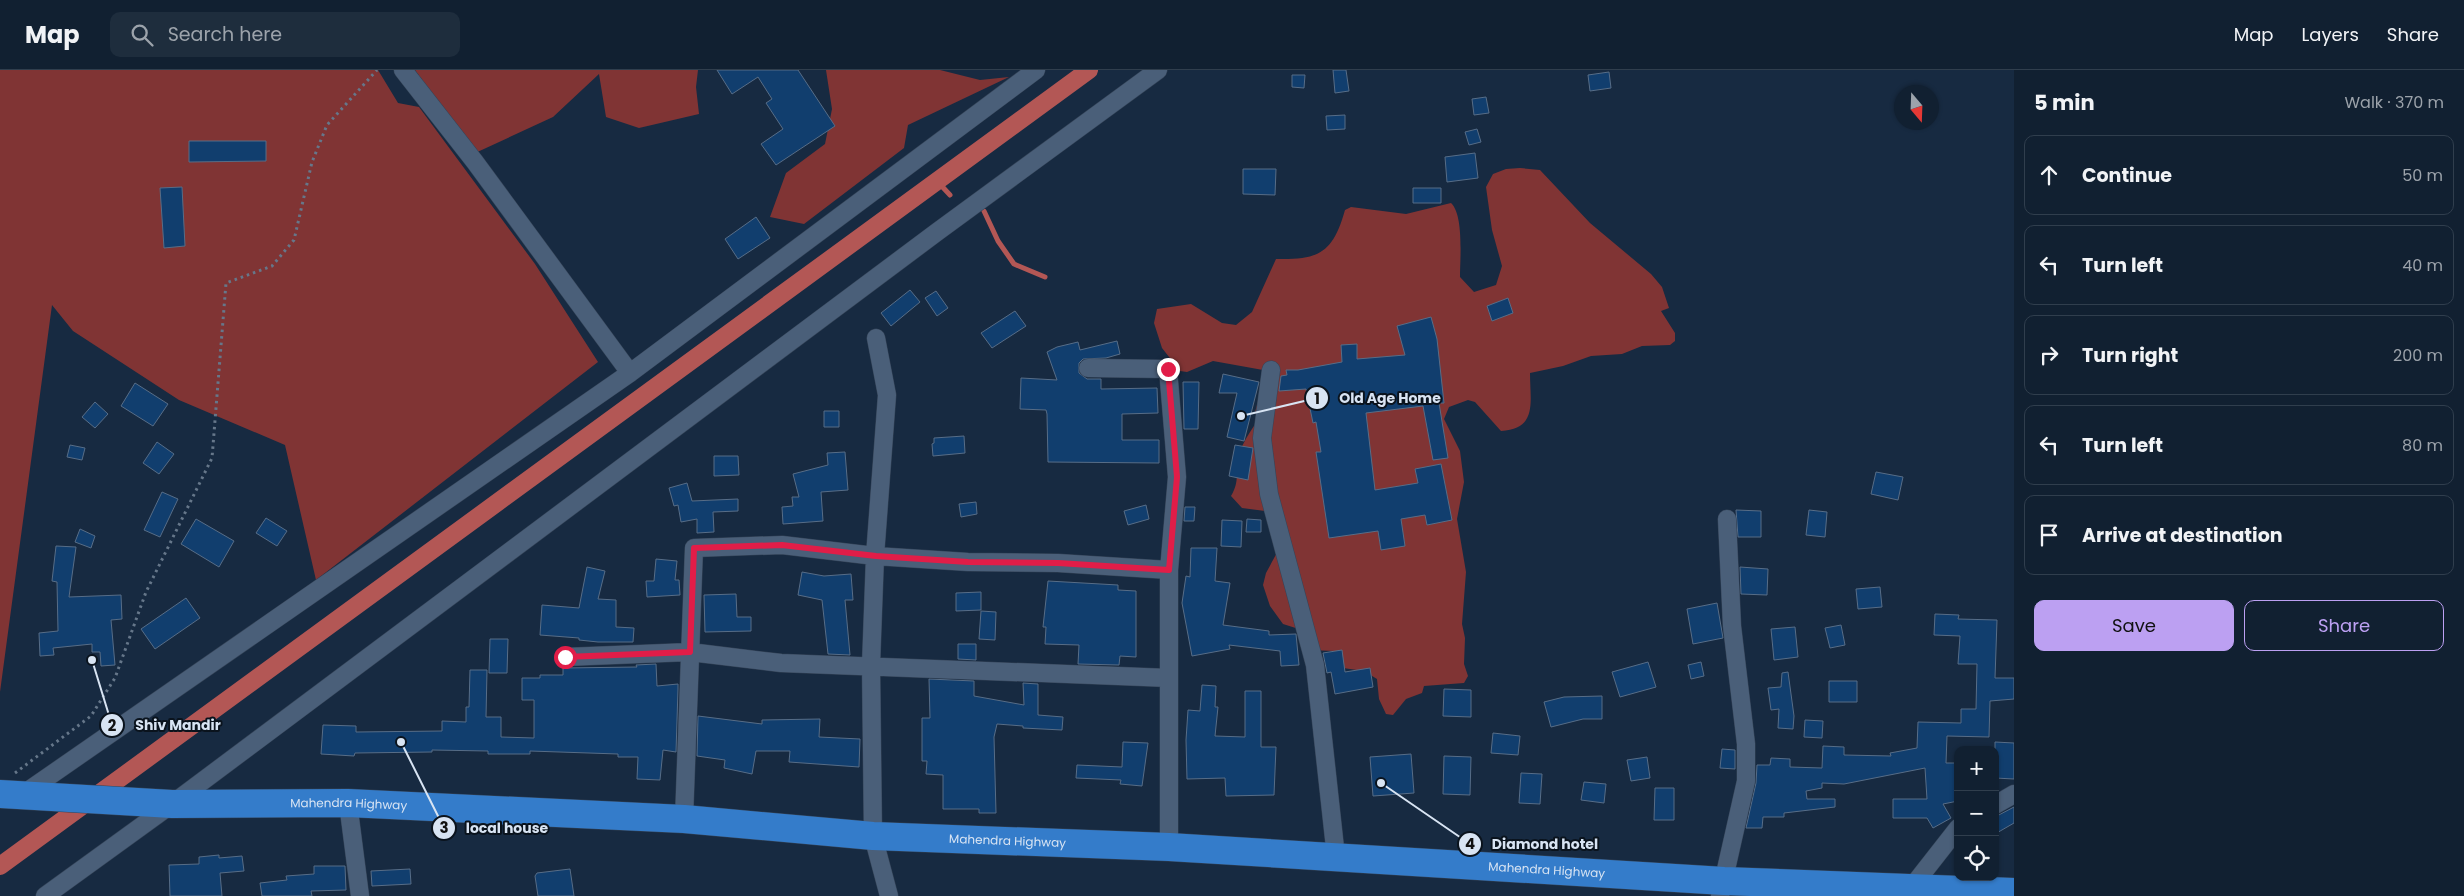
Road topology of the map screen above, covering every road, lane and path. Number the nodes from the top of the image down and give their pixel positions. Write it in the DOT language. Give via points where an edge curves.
graph roads {
  1 [pos="377,70"];
  2 [pos="403,70"];
  3 [pos="1036,70"];
  4 [pos="1158,70"];
  5 [pos="876,338"];
  6 [pos="1088,368"];
  7 [pos="1271,370"];
  8 [pos="630,372"];
  9 [pos="1727,519"];
  10 [pos="876,556"];
  11 [pos="1169,570"];
  12 [pos="690,652"];
  13 [pos="565,657"];
  14 [pos="871,665"];
  15 [pos="1169,678"];
  16 [pos="18,791"];
  17 [pos="2014,794"];
  18 [pos="1999,803"];
  19 [pos="172,804"];
  20 [pos="348,804"];
  21 [pos="684,819"];
  22 [pos="1954,833"];
  23 [pos="872,836"];
  24 [pos="1169,847"];
  25 [pos="1336,857"];
  26 [pos="1722,888"];
  27 [pos="1911,888"];
  28 [pos="2014,892"];
  29 [pos="45,896"];
  30 [pos="360,896"];
  31 [pos="889,896"];
  1 -- 16 [label="path" via="327,125 312,162 294,240 272,266 226,283 212,458 146,592 116,678 91,716"];
  2 -- 8 [label="street"];
  3 -- 8 [label="street"];
  4 -- 19 [label="street"];
  5 -- 10 [label="street" via="886,395"];
  6 -- 11 [label="street" via="1168,369 1177,477"];
  7 -- 25 [label="street" via="1262,438 1269,494 1315,665"];
  8 -- 16 [label="street"];
  9 -- 26 [label="street" via="1732,626 1746,744 1746,781"];
  10 -- 11 [label="street"];
  10 -- 12 [label="street" via="782,545 694,548"];
  10 -- 14 [label="street"];
  11 -- 15 [label="street"];
  12 -- 13 [label="street"];
  12 -- 14 [label="street" via="781,663"];
  12 -- 21 [label="street"];
  14 -- 15 [label="street"];
  14 -- 23 [label="street"];
  15 -- 24 [label="street"];
  16 -- 19 [label="highway, Mahendra Highway"];
  17 -- 18 [label="street"];
  19 -- 20 [label="highway, Mahendra Highway"];
  19 -- 29 [label="street"];
  20 -- 21 [label="highway, Mahendra Highway"];
  20 -- 30 [label="street"];
  21 -- 23 [label="highway, Mahendra Highway"];
  22 -- 27 [label="street"];
  23 -- 24 [label="highway, Mahendra Highway"];
  23 -- 31 [label="street"];
  24 -- 25 [label="highway, Mahendra Highway"];
  25 -- 26 [label="highway, Mahendra Highway"];
  26 -- 27 [label="highway, Mahendra Highway"];
  27 -- 28 [label="highway, Mahendra Highway"];
}
